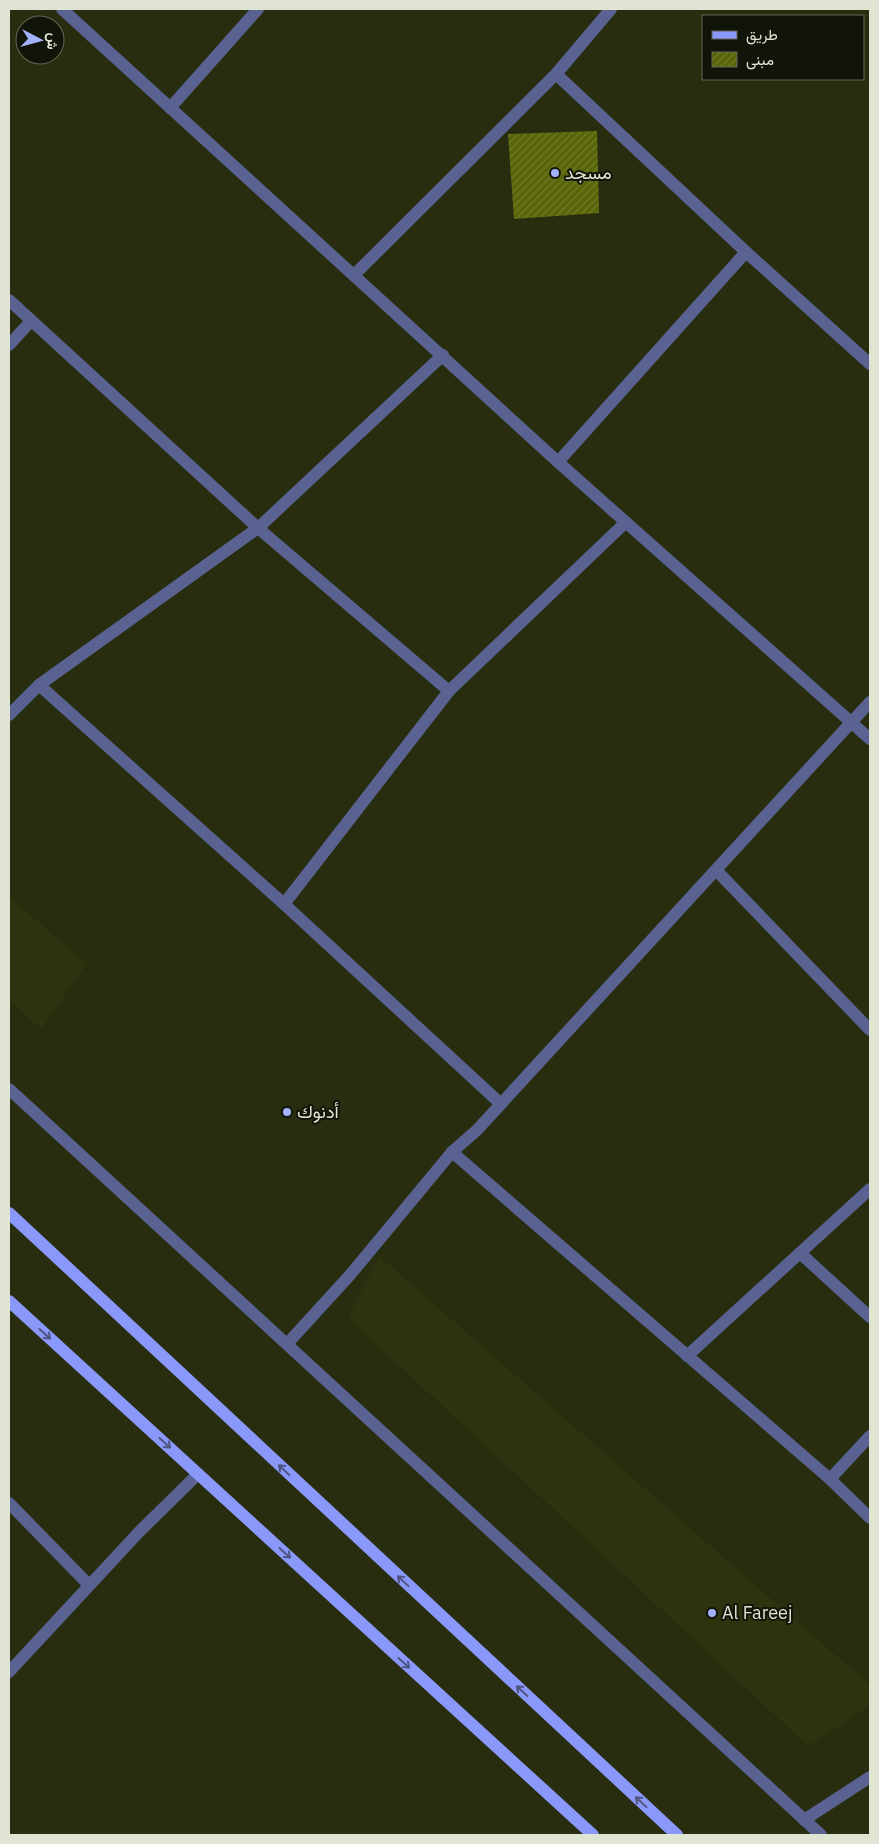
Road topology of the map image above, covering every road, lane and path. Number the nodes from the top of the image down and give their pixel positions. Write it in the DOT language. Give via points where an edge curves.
graph roads {
  1 [pos="62,9"];
  2 [pos="258,9"];
  3 [pos="612,9"];
  4 [pos="556,74"];
  5 [pos="170,108"];
  6 [pos="746,252"];
  7 [pos="354,274"];
  8 [pos="9,300"];
  9 [pos="31,321"];
  10 [pos="9,345"];
  11 [pos="443,355"];
  12 [pos="870,364"];
  13 [pos="558,462"];
  14 [pos="626,522"];
  15 [pos="258,528"];
  16 [pos="39,685"];
  17 [pos="449,691"];
  18 [pos="870,702"];
  19 [pos="9,715"];
  20 [pos="852,722"];
  21 [pos="870,739"];
  22 [pos="716,870"];
  23 [pos="284,904"];
  24 [pos="870,1030"];
  25 [pos="9,1089"];
  26 [pos="501,1104"];
  27 [pos="452,1152"];
  28 [pos="870,1189"];
  29 [pos="9,1214"];
  30 [pos="800,1253"];
  31 [pos="9,1301"];
  32 [pos="870,1317"];
  33 [pos="287,1344"];
  34 [pos="687,1356"];
  35 [pos="870,1436"];
  36 [pos="198,1474"];
  37 [pos="830,1479"];
  38 [pos="9,1503"];
  39 [pos="870,1518"];
  40 [pos="89,1585"];
  41 [pos="9,1672"];
  42 [pos="870,1777"];
  43 [pos="804,1820"];
  44 [pos="677,1834"];
  45 [pos="593,1835"];
  46 [pos="820,1835"];
  1 -- 5 [label="street"];
  2 -- 5 [label="street"];
  3 -- 4 [label="street"];
  4 -- 6 [label="street"];
  4 -- 7 [label="street"];
  5 -- 7 [label="street"];
  6 -- 12 [label="street"];
  6 -- 13 [label="street"];
  7 -- 11 [label="street"];
  8 -- 9 [label="street"];
  9 -- 10 [label="street"];
  9 -- 15 [label="street"];
  11 -- 13 [label="street"];
  11 -- 15 [label="street"];
  13 -- 14 [label="street"];
  14 -- 17 [label="street"];
  14 -- 20 [label="street"];
  15 -- 16 [label="street"];
  15 -- 17 [label="street"];
  16 -- 19 [label="street"];
  16 -- 23 [label="street"];
  17 -- 23 [label="street"];
  18 -- 20 [label="street"];
  20 -- 21 [label="street"];
  20 -- 22 [label="street"];
  22 -- 24 [label="street"];
  22 -- 26 [label="street"];
  23 -- 26 [label="street"];
  25 -- 33 [label="street"];
  26 -- 27 [label="street"];
  27 -- 33 [label="street" via="350,1275"];
  27 -- 34 [label="street"];
  28 -- 30 [label="street"];
  44 -- 29 [label="main road, one-way"];
  30 -- 32 [label="street"];
  30 -- 34 [label="street"];
  31 -- 36 [label="main road, one-way"];
  33 -- 43 [label="street"];
  34 -- 37 [label="street"];
  35 -- 37 [label="street"];
  36 -- 40 [label="street"];
  36 -- 45 [label="main road, one-way"];
  37 -- 39 [label="street"];
  38 -- 40 [label="street"];
  40 -- 41 [label="street"];
  42 -- 43 [label="street"];
  43 -- 46 [label="street"];
}
